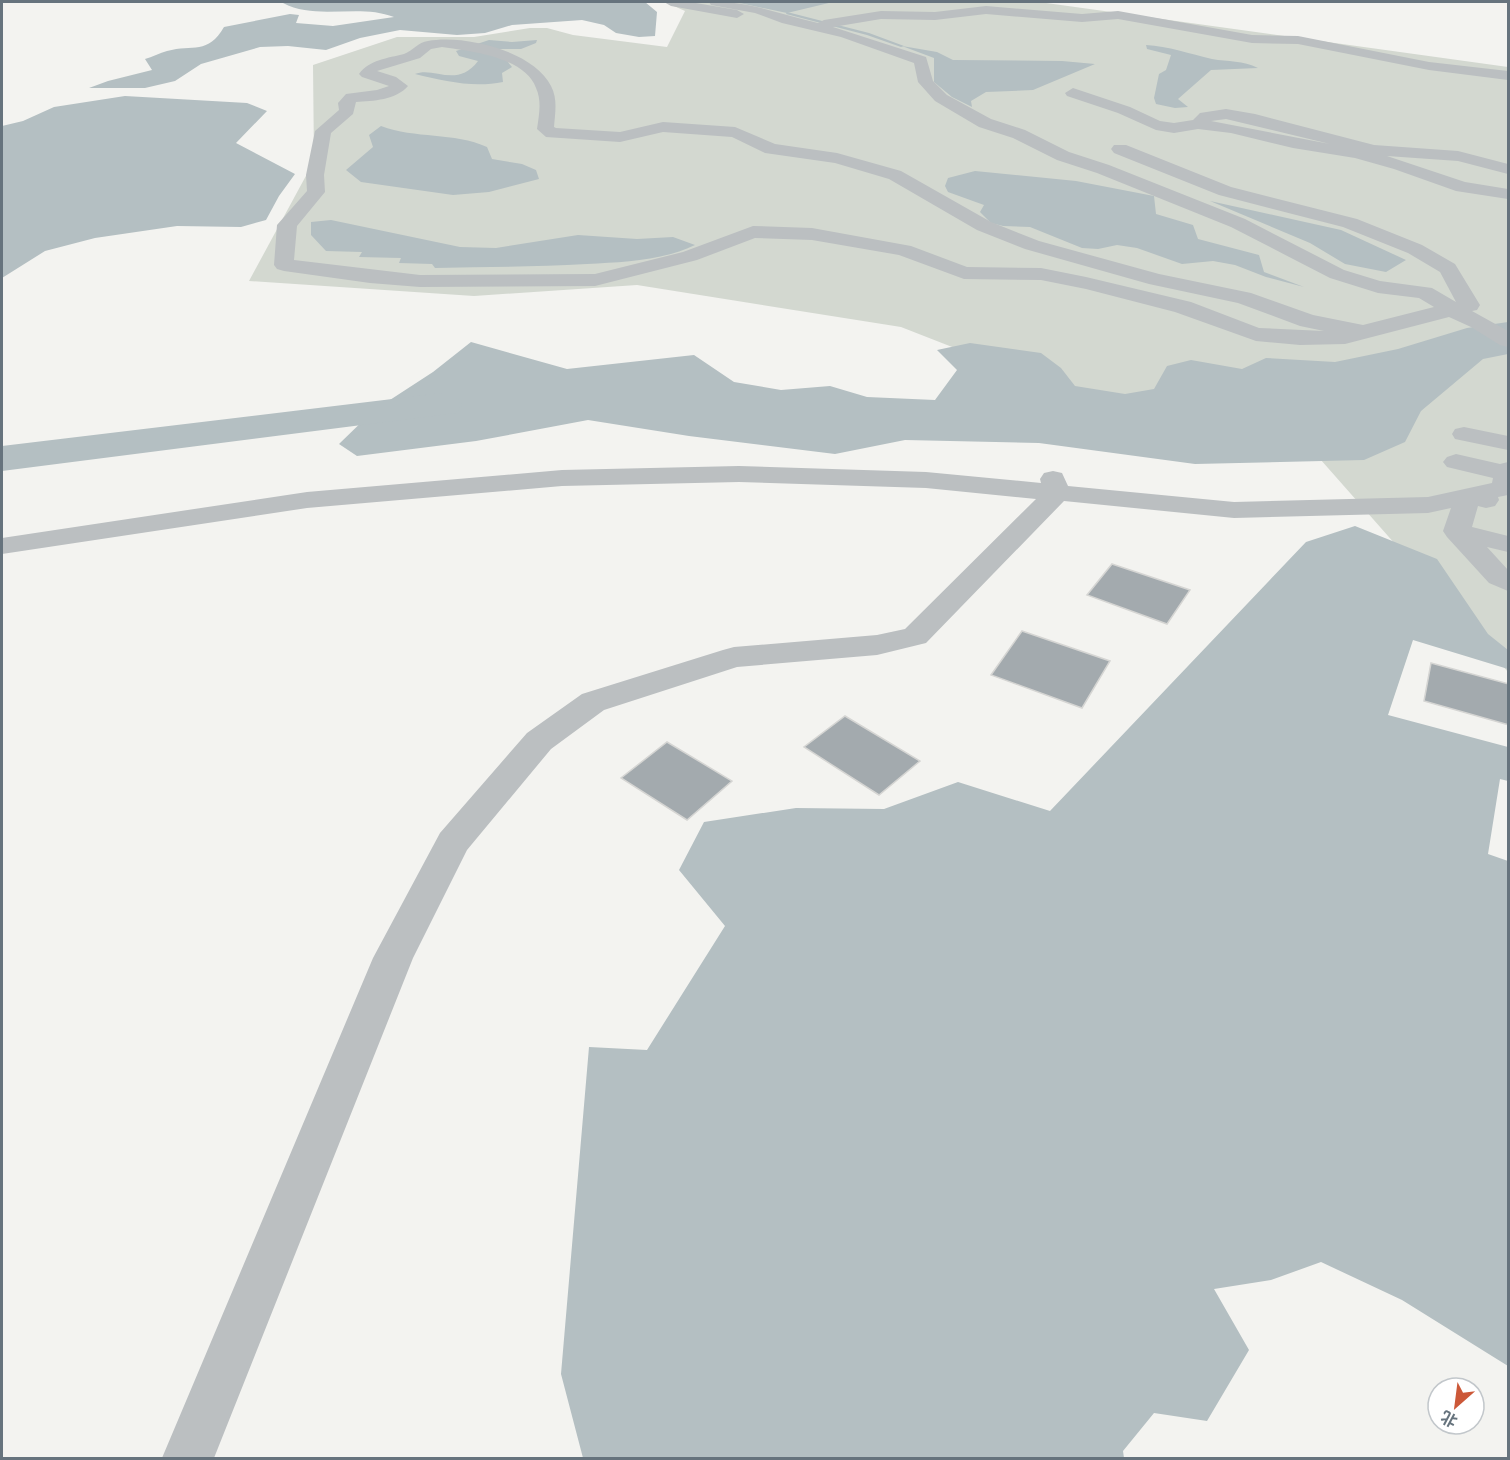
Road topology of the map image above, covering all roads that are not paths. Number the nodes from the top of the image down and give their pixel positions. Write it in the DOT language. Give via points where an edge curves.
graph roads {
  1 [pos="671,2"];
  2 [pos="716,2"];
  3 [pos="818,26"];
  4 [pos="1509,75"];
  5 [pos="1073,93"];
  6 [pos="1198,124"];
  7 [pos="1120,149"];
  8 [pos="1509,169"];
  9 [pos="1509,194"];
  10 [pos="1443,312"];
  11 [pos="1474,323"];
  12 [pos="1363,332"];
  13 [pos="1509,340"];
  14 [pos="1509,349"];
  15 [pos="1464,434"];
  16 [pos="1509,443"];
  17 [pos="1456,462"];
  18 [pos="1508,473"];
  19 [pos="1055,486"];
  20 [pos="1468,496"];
  21 [pos="1509,506"];
  22 [pos="1457,531"];
  23 [pos="2,536"];
  24 [pos="1509,544"];
  25 [pos="2,546"];
  26 [pos="1509,582"];
  27 [pos="201,1446"];
  1 -- 3 [label="street"];
  2 -- 3 [label="street"];
  3 -- 4 [label="street" via="881,15 935,16 986,10 1082,18 1118,15 1252,39 1298,40 1429,66"];
  3 -- 10 [label="street" via="921,60 926,82 941,98 985,123 1239,223 1337,274 1378,287 1425,292"];
  5 -- 6 [label="street" via="1156,125 1174,128"];
  6 -- 8 [label="street" via="1206,116 1226,114 1374,150 1458,156"];
  6 -- 9 [label="street" via="1356,153 1462,187"];
  7 -- 10 [label="street" via="1225,191 1350,223 1415,249 1448,268 1469,305"];
  10 -- 11 [label="street"];
  10 -- 12 [label="street"];
  11 -- 13 [label="street"];
  11 -- 14 [label="street"];
  12 -- 12 [label="street" via="1308,321 1243,298 1156,280 1032,246 984,226 895,175 837,158 771,149 735,132 663,127 620,137 552,133 545,129 549,113 545,84 520,62 500,53 442,43 372,68 367,74 400,86 377,96 352,97 346,103 347,111 323,131 316,192 287,225 284,265 370,277 420,281 595,280 690,256 753,232 812,234 904,250 964,273 1041,274 1086,283 1183,307 1256,334 1300,338 1345,337"];
  15 -- 16 [label="street"];
  17 -- 18 [label="street"];
  18 -- 20 [label="street" via="1504,488"];
  19 -- 20 [label="street" via="1234,510 1428,505"];
  19 -- 23 [label="street" via="911,467 636,465 468,473 222,502"];
  19 -- 25 [label="street" via="739,474 562,478 307,500"];
  19 -- 27 [label="street" via="915,636 877,645 734,657 593,702 539,741 453,842 393,958"];
  20 -- 21 [label="street"];
  20 -- 22 [label="street"];
  22 -- 24 [label="street"];
  22 -- 26 [label="street" via="1499,577"];
}
